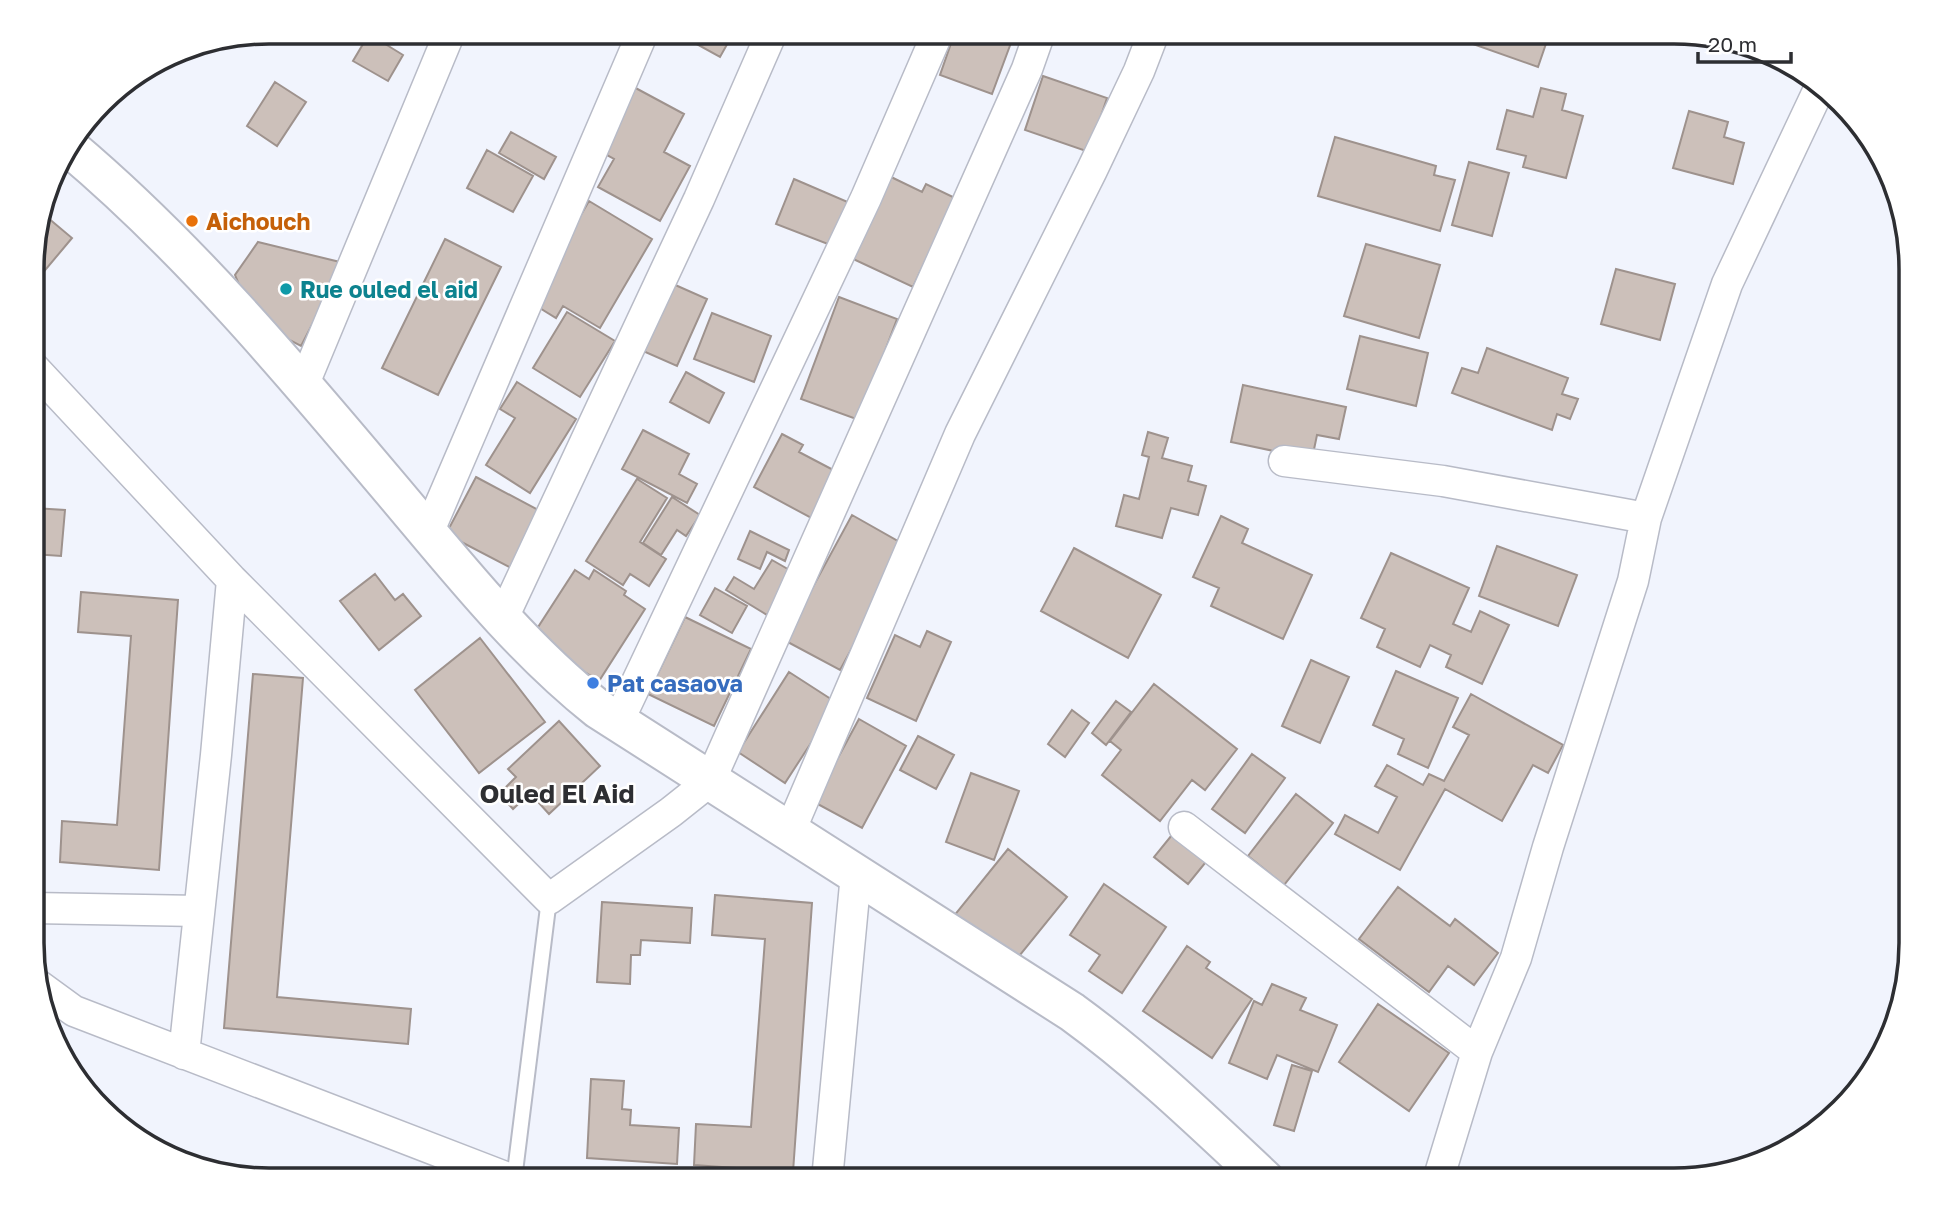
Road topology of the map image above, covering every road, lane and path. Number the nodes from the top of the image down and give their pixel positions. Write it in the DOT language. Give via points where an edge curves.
graph roads {
  1 [pos="445,44"];
  2 [pos="638,44"];
  3 [pos="767,44"];
  4 [pos="933,44"];
  5 [pos="1036,44"];
  6 [pos="1149,44"];
  7 [pos="1816,95"];
  8 [pos="76,153"];
  9 [pos="44,379"];
  10 [pos="303,386"];
  11 [pos="1284,461"];
  12 [pos="1646,518"];
  13 [pos="428,533"];
  14 [pos="232,580"];
  15 [pos="502,620"];
  16 [pos="618,722"];
  17 [pos="710,781"];
  18 [pos="1184,827"];
  19 [pos="789,831"];
  20 [pos="856,874"];
  21 [pos="549,899"];
  22 [pos="44,908"];
  23 [pos="199,911"];
  24 [pos="50,994"];
  25 [pos="1477,1052"];
  26 [pos="184,1054"];
  27 [pos="483,1168"];
  28 [pos="515,1168"];
  29 [pos="828,1168"];
  30 [pos="1252,1168"];
  31 [pos="1442,1168"];
  1 -- 10 [label="street"];
  2 -- 13 [label="street"];
  3 -- 15 [label="street"];
  4 -- 16 [label="street" via="866,198"];
  5 -- 17 [label="street"];
  6 -- 19 [label="street" via="960,434"];
  7 -- 12 [label="street" via="1727,284"];
  8 -- 10 [label="street" via="172,242"];
  9 -- 14 [label="street"];
  10 -- 13 [label="street"];
  11 -- 12 [label="street" via="1443,481"];
  12 -- 25 [label="street" via="1633,581 1516,958"];
  13 -- 15 [label="street"];
  14 -- 21 [label="street"];
  14 -- 23 [label="street"];
  15 -- 16 [label="street" via="570,687"];
  16 -- 17 [label="street"];
  17 -- 19 [label="street"];
  17 -- 21 [label="street"];
  18 -- 25 [label="street"];
  19 -- 20 [label="street"];
  20 -- 29 [label="street"];
  20 -- 30 [label="street" via="1105,1036"];
  21 -- 28 [label="lane"];
  22 -- 23 [label="street"];
  23 -- 26 [label="street"];
  24 -- 26 [label="street" via="74,1011"];
  25 -- 31 [label="street"];
  26 -- 27 [label="street"];
}
